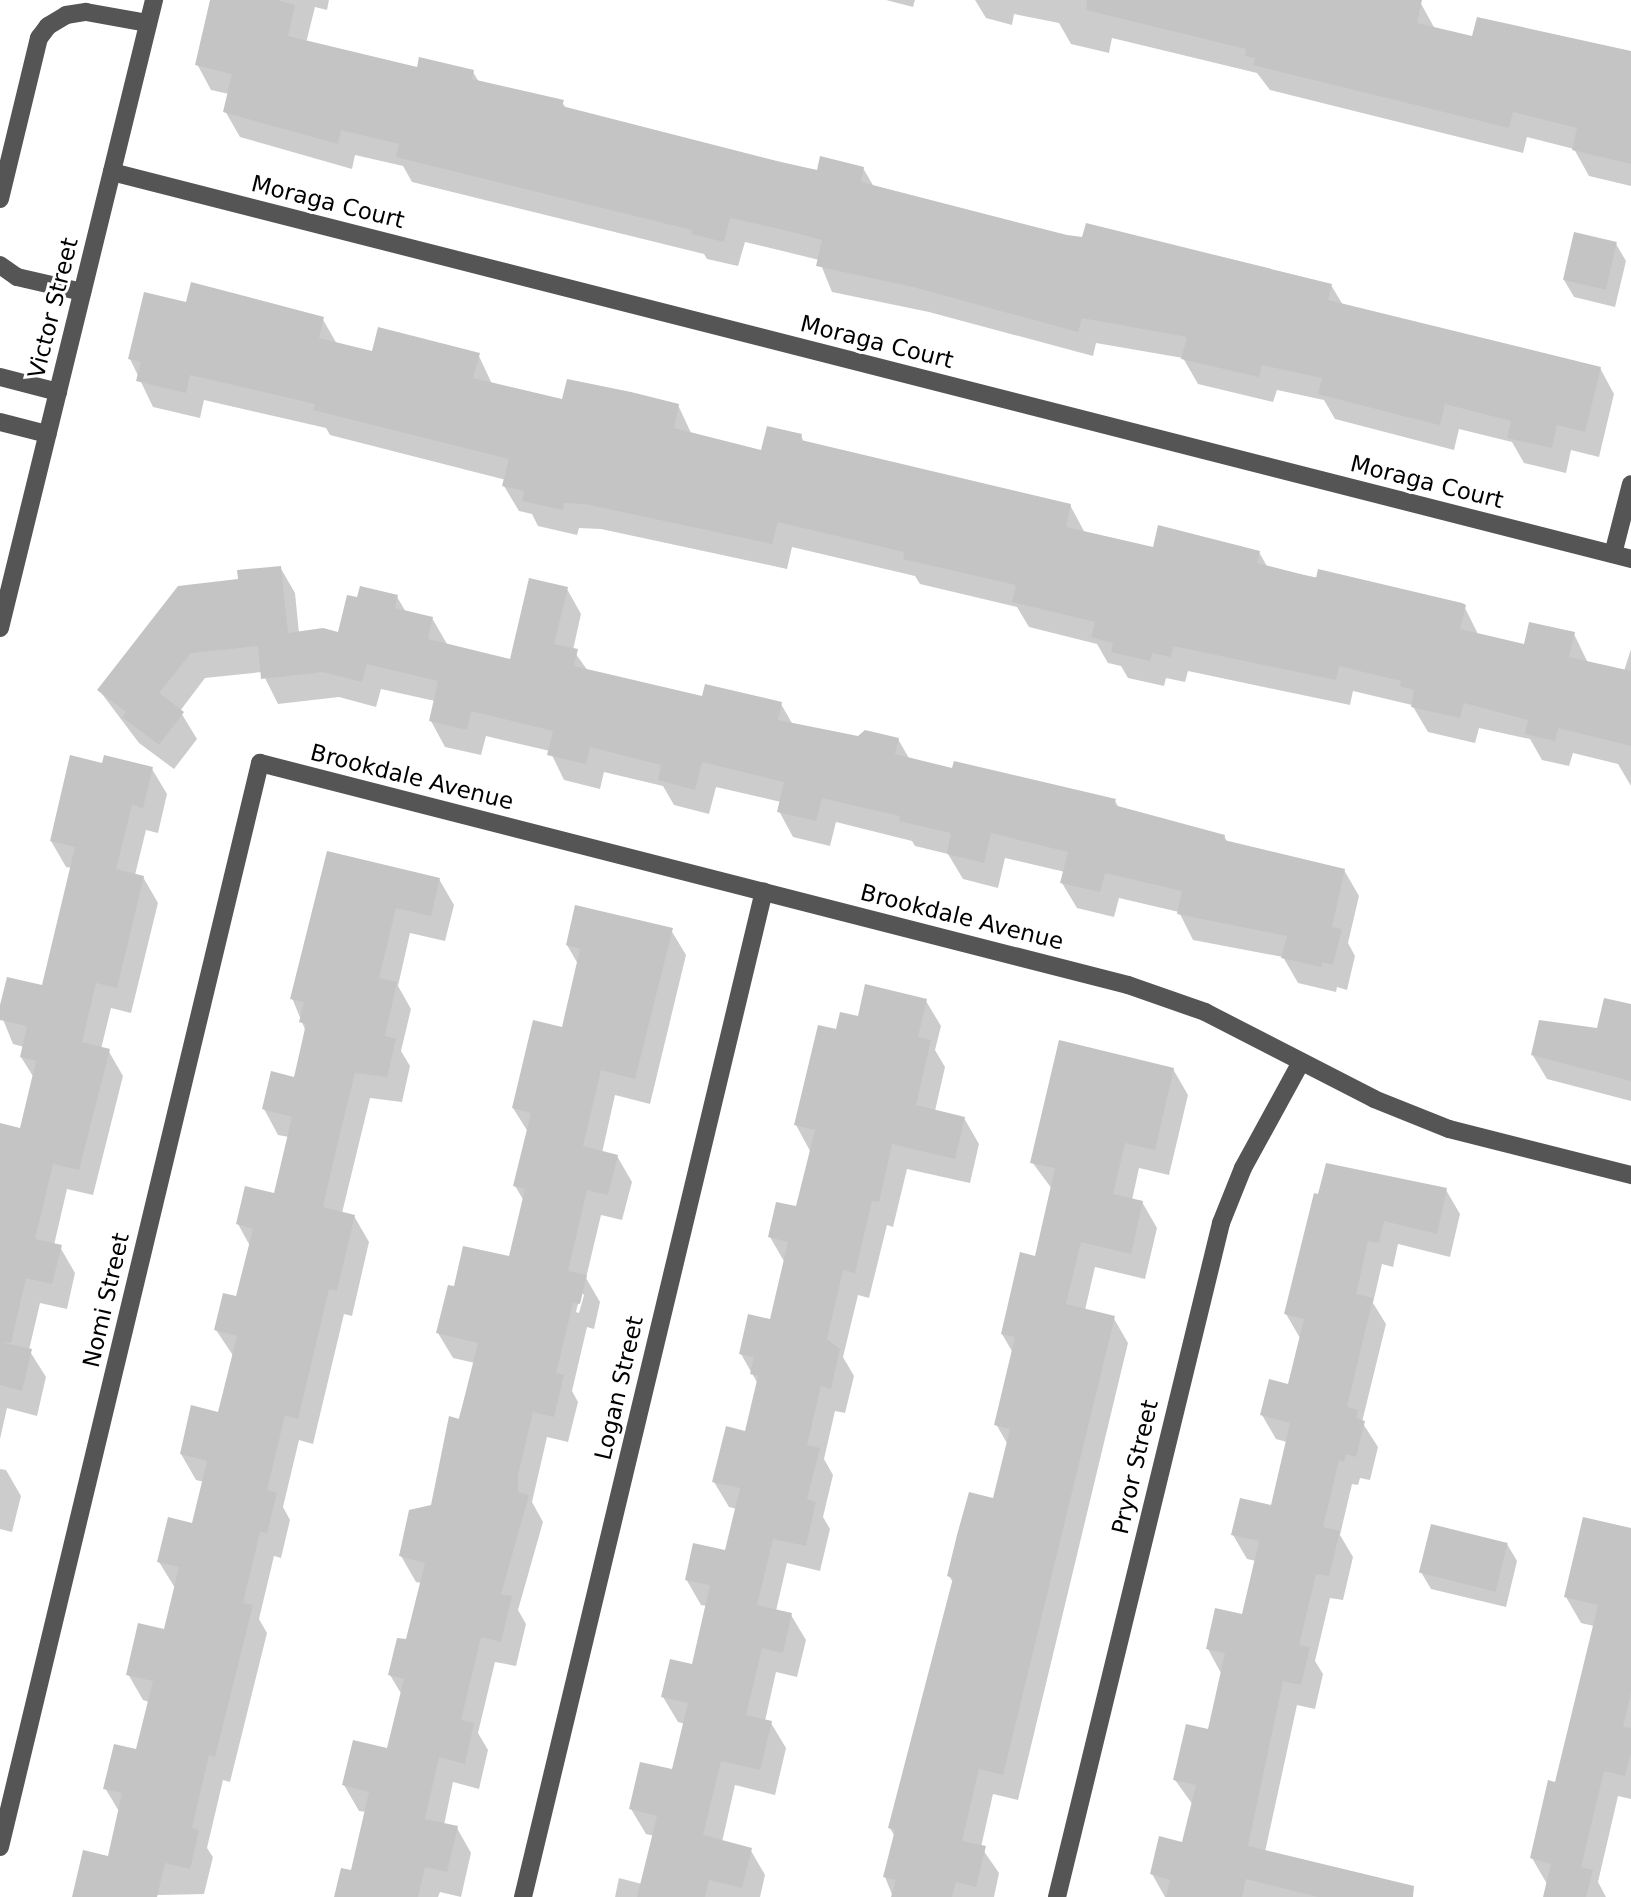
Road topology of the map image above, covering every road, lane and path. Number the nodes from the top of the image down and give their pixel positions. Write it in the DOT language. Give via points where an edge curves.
graph roads {
  1 [pos="154,0"];
  2 [pos="148,23"];
  3 [pos="112,172"];
  4 [pos="0,199"];
  5 [pos="0,265"];
  6 [pos="82,292"];
  7 [pos="0,377"];
  8 [pos="58,392"];
  9 [pos="0,422"];
  10 [pos="47,434"];
  11 [pos="1631,484"];
  12 [pos="1613,554"];
  13 [pos="1631,559"];
  14 [pos="0,628"];
  15 [pos="260,764"];
  16 [pos="764,891"];
  17 [pos="1301,1062"];
  18 [pos="1631,1175"];
  19 [pos="0,1847"];
  20 [pos="523,1897"];
  21 [pos="1057,1897"];
  1 -- 2 [label="street, Victor Street"];
  2 -- 3 [label="street, Victor Street"];
  2 -- 4 [label="street" via="86,12 66,15 48,26 39,38"];
  3 -- 6 [label="street, Victor Street"];
  3 -- 12 [label="street, Moraga Court"];
  5 -- 6 [label="street" via="17,277"];
  6 -- 8 [label="street, Victor Street"];
  7 -- 8 [label="street"];
  8 -- 10 [label="street, Victor Street"];
  9 -- 10 [label="street"];
  10 -- 14 [label="street, Victor Street"];
  11 -- 12 [label="street"];
  12 -- 13 [label="street, Moraga Court"];
  15 -- 16 [label="street, Brookdale Avenue"];
  15 -- 19 [label="street, Nomi Street"];
  16 -- 17 [label="street, Brookdale Avenue" via="1128,985 1205,1012"];
  16 -- 20 [label="street, Logan Street"];
  17 -- 18 [label="street, Brookdale Avenue" via="1374,1100 1449,1129"];
  17 -- 21 [label="street, Pryor Street" via="1243,1168 1221,1223"];
}
